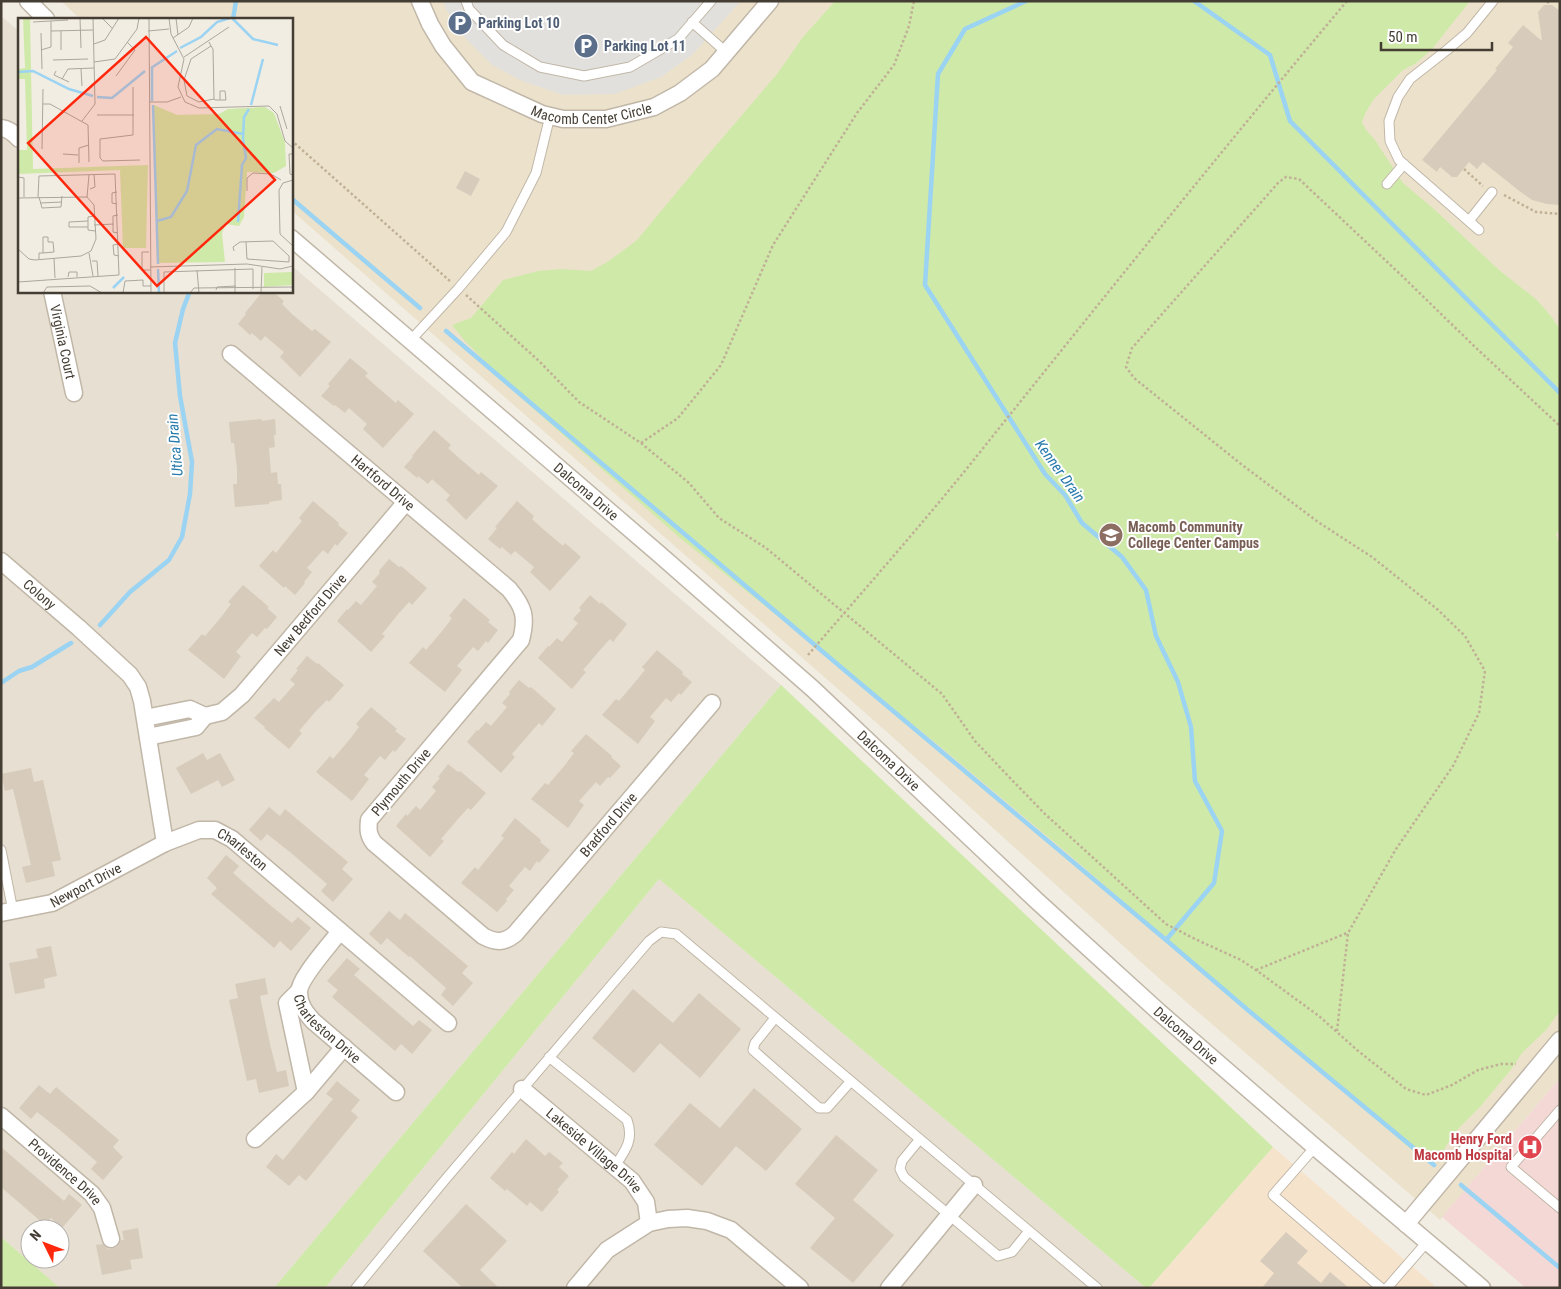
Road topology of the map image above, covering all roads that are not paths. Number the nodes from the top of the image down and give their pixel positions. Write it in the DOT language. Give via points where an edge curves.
graph roads {
  1 [pos="28,1"];
  2 [pos="420,1"];
  3 [pos="466,1"];
  4 [pos="711,1"];
  5 [pos="770,1"];
  6 [pos="1493,1"];
  7 [pos="45,18"];
  8 [pos="692,22"];
  9 [pos="727,52"];
  10 [pos="550,116"];
  11 [pos="1,128"];
  12 [pos="18,138"];
  13 [pos="1404,164"];
  14 [pos="1387,184"];
  15 [pos="1492,192"];
  16 [pos="1469,221"];
  17 [pos="1479,230"];
  18 [pos="292,239"];
  19 [pos="52,292"];
  20 [pos="410,341"];
  21 [pos="231,354"];
  22 [pos="74,393"];
  23 [pos="406,502"];
  24 [pos="1,561"];
  25 [pos="524,618"];
  26 [pos="712,703"];
  27 [pos="205,716"];
  28 [pos="145,718"];
  29 [pos="148,737"];
  30 [pos="165,843"];
  31 [pos="1,850"];
  32 [pos="7,912"];
  33 [pos="340,931"];
  34 [pos="502,942"];
  35 [pos="298,992"];
  36 [pos="775,1018"];
  37 [pos="448,1023"];
  38 [pos="1560,1040"];
  39 [pos="344,1047"];
  40 [pos="550,1057"];
  41 [pos="850,1081"];
  42 [pos="522,1089"];
  43 [pos="306,1092"];
  44 [pos="396,1092"];
  45 [pos="1560,1110"];
  46 [pos="1,1116"];
  47 [pos="255,1139"];
  48 [pos="920,1139"];
  49 [pos="1315,1147"];
  50 [pos="615,1166"];
  51 [pos="974,1185"];
  52 [pos="1560,1208"];
  53 [pos="948,1216"];
  54 [pos="649,1223"];
  55 [pos="1406,1224"];
  56 [pos="1030,1231"];
  57 [pos="111,1239"];
  58 [pos="1427,1242"];
  59 [pos="798,1287"];
  60 [pos="356,1288"];
  61 [pos="575,1288"];
  62 [pos="889,1288"];
  63 [pos="1097,1288"];
  64 [pos="1382,1288"];
  65 [pos="1387,1288"];
  66 [pos="1482,1288"];
  1 -- 7 [label="street"];
  2 -- 10 [label="street, Macomb Center Circle" via="443,46 472,82"];
  3 -- 8 [label="lane" via="469,9 503,45 540,67 584,76 630,67 678,39"];
  4 -- 8 [label="lane"];
  5 -- 9 [label="street, Macomb Center Circle"];
  6 -- 13 [label="lane" via="1467,33 1410,79 1398,97 1389,121 1390,141"];
  8 -- 9 [label="lane"];
  9 -- 10 [label="street, Macomb Center Circle" via="712,69 680,93 654,107 606,119"];
  10 -- 20 [label="lane" via="536,172 506,232"];
  11 -- 12 [label="street"];
  13 -- 14 [label="lane"];
  13 -- 16 [label="lane"];
  15 -- 16 [label="lane"];
  16 -- 17 [label="lane"];
  18 -- 20 [label="street, Dalcoma Drive"];
  19 -- 22 [label="street, Virginia Court"];
  20 -- 49 [label="street, Dalcoma Drive" via="813,689 1119,976"];
  21 -- 23 [label="street, Hartford Drive"];
  23 -- 25 [label="street, Hartford Drive" via="509,590 523,610"];
  23 -- 27 [label="street, New Bedford Drive" via="242,695 222,712"];
  24 -- 28 [label="street, Colony" via="134,680"];
  25 -- 34 [label="street, Plymouth Drive" via="520,640 369,820 368,832 374,843 483,936"];
  26 -- 34 [label="street, Bradford Drive" via="516,934"];
  27 -- 28 [label="street" via="190,709"];
  27 -- 29 [label="street, New Bedford Drive" via="196,727"];
  28 -- 29 [label="street"];
  29 -- 30 [label="street"];
  30 -- 32 [label="street, Newport Drive" via="52,902"];
  30 -- 33 [label="street, Charleston" via="199,830 215,830 232,839"];
  31 -- 32 [label="lane"];
  33 -- 35 [label="street, Charleston Drive" via="306,975"];
  33 -- 37 [label="street, Charleston"];
  35 -- 39 [label="street, Charleston Drive" via="303,1008 313,1021"];
  35 -- 43 [label="street" via="287,1003"];
  36 -- 40 [label="lane" via="676,934 661,932 649,941"];
  36 -- 41 [label="lane"];
  36 -- 41 [label="lane" via="753,1050 819,1108 827,1108"];
  38 -- 55 [label="street"];
  39 -- 43 [label="street"];
  39 -- 44 [label="street, Charleston Drive"];
  40 -- 42 [label="lane"];
  40 -- 50 [label="lane" via="627,1120 631,1130 627,1148"];
  41 -- 48 [label="lane"];
  42 -- 50 [label="street, Lakeside Village Drive"];
  42 -- 60 [label="lane"];
  43 -- 47 [label="street"];
  45 -- 52 [label="lane" via="1512,1167"];
  46 -- 57 [label="street, Providence Drive" via="92,1194 102,1208"];
  48 -- 51 [label="lane"];
  48 -- 53 [label="lane" via="902,1161 900,1169 904,1177"];
  49 -- 55 [label="street, Dalcoma Drive"];
  49 -- 64 [label="lane" via="1273,1195"];
  50 -- 54 [label="street, Lakeside Village Drive" via="632,1181 646,1202"];
  51 -- 53 [label="street"];
  51 -- 56 [label="lane"];
  53 -- 56 [label="lane" via="998,1256 1012,1252"];
  53 -- 62 [label="street"];
  54 -- 59 [label="street" via="687,1218 731,1230"];
  54 -- 61 [label="street" via="607,1250"];
  55 -- 58 [label="street, Dalcoma Drive"];
  56 -- 63 [label="lane"];
  58 -- 65 [label="lane"];
  58 -- 66 [label="street, Dalcoma Drive"];
}
